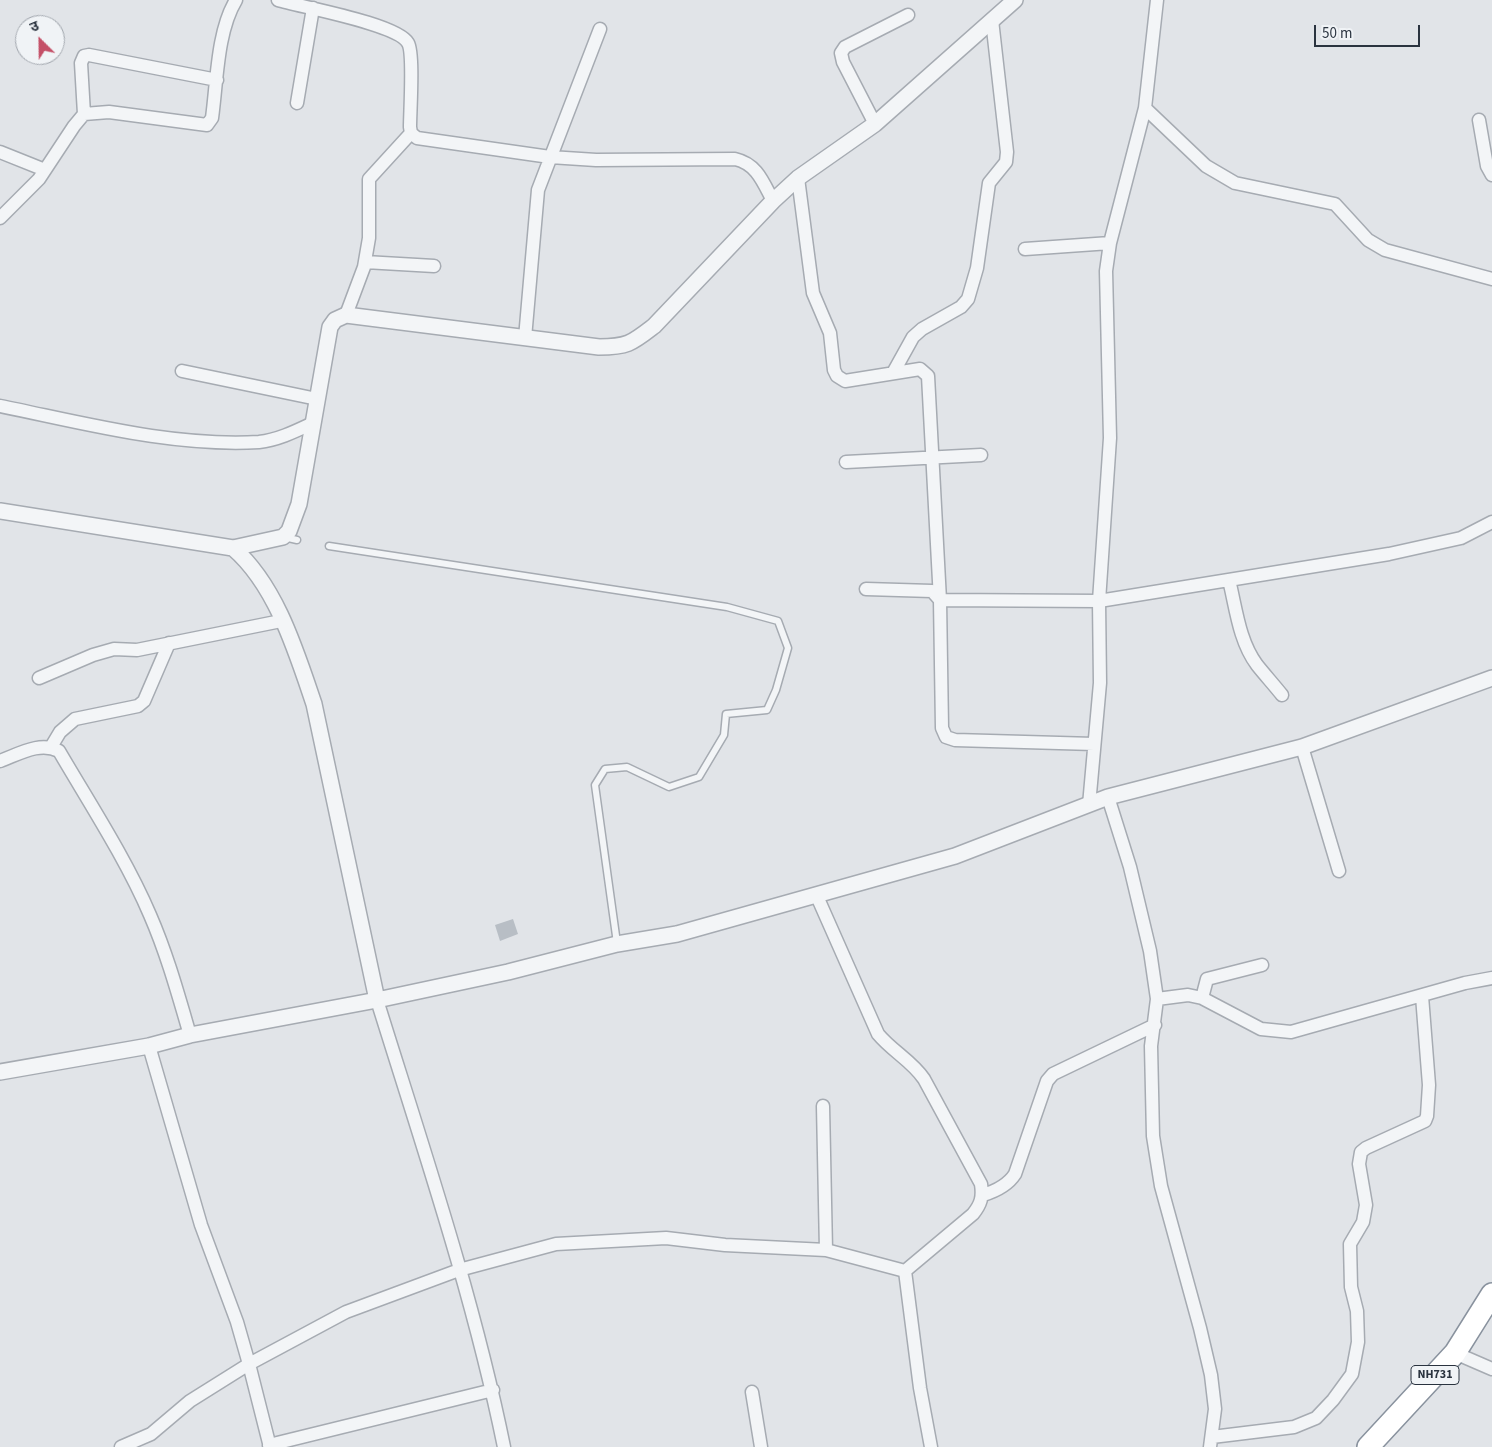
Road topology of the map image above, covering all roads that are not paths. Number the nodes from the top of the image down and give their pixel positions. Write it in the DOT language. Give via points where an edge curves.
graph roads {
  1 [pos="236,0"];
  2 [pos="278,0"];
  3 [pos="1015,0"];
  4 [pos="1158,0"];
  5 [pos="313,8"];
  6 [pos="908,14"];
  7 [pos="992,20"];
  8 [pos="600,30"];
  9 [pos="218,80"];
  10 [pos="297,103"];
  11 [pos="1144,108"];
  12 [pos="84,114"];
  13 [pos="1479,120"];
  14 [pos="875,124"];
  15 [pos="411,133"];
  16 [pos="0,152"];
  17 [pos="550,157"];
  18 [pos="45,170"];
  19 [pos="1492,175"];
  20 [pos="798,178"];
  21 [pos="772,201"];
  22 [pos="0,218"];
  23 [pos="1110,243"];
  24 [pos="1024,250"];
  25 [pos="365,262"];
  26 [pos="434,266"];
  27 [pos="1492,279"];
  28 [pos="346,315"];
  29 [pos="525,338"];
  30 [pos="182,371"];
  31 [pos="893,373"];
  32 [pos="317,399"];
  33 [pos="0,406"];
  34 [pos="313,422"];
  35 [pos="981,455"];
  36 [pos="933,458"];
  37 [pos="846,462"];
  38 [pos="0,511"];
  39 [pos="1492,522"];
  40 [pos="328,546"];
  41 [pos="232,548"];
  42 [pos="1229,580"];
  43 [pos="866,589"];
  44 [pos="940,600"];
  45 [pos="1099,601"];
  46 [pos="281,620"];
  47 [pos="169,643"];
  48 [pos="39,678"];
  49 [pos="1492,678"];
  50 [pos="1282,695"];
  51 [pos="1094,744"];
  52 [pos="51,747"];
  53 [pos="1302,747"];
  54 [pos="0,761"];
  55 [pos="1108,797"];
  56 [pos="1089,805"];
  57 [pos="1339,871"];
  58 [pos="816,894"];
  59 [pos="617,944"];
  60 [pos="1262,965"];
  61 [pos="1492,978"];
  62 [pos="1422,996"];
  63 [pos="1202,998"];
  64 [pos="1157,999"];
  65 [pos="377,1000"];
  66 [pos="1155,1025"];
  67 [pos="190,1034"];
  68 [pos="150,1046"];
  69 [pos="0,1072"];
  70 [pos="824,1106"];
  71 [pos="983,1195"];
  72 [pos="826,1250"];
  73 [pos="459,1270"];
  74 [pos="905,1271"];
  75 [pos="1492,1294"];
  76 [pos="1455,1353"];
  77 [pos="249,1364"];
  78 [pos="1492,1369"];
  79 [pos="493,1390"];
  80 [pos="752,1392"];
  81 [pos="1211,1442"];
  82 [pos="1373,1445"];
  83 [pos="270,1446"];
  84 [pos="122,1447"];
  85 [pos="504,1447"];
  86 [pos="761,1447"];
  87 [pos="931,1447"];
  1 -- 9 [label="street" via="224,32"];
  2 -- 5 [label="street"];
  3 -- 7 [label="street"];
  4 -- 11 [label="street"];
  5 -- 10 [label="street"];
  5 -- 15 [label="street" via="383,28 403,36 408,42"];
  6 -- 14 [label="street" via="841,53"];
  7 -- 14 [label="street"];
  7 -- 31 [label="street" via="1007,152 1006,162 989,183 977,268 968,299 961,307 913,337"];
  8 -- 17 [label="street"];
  9 -- 12 [label="street" via="212,118 207,125 109,112"];
  9 -- 12 [label="street" via="84,56 81,63"];
  11 -- 23 [label="street"];
  11 -- 27 [label="street" via="1206,166 1235,183 1287,196 1330,202 1368,240 1385,250"];
  12 -- 18 [label="street"];
  13 -- 19 [label="street" via="1487,166"];
  14 -- 20 [label="street"];
  15 -- 17 [label="street" via="417,138"];
  15 -- 25 [label="street" via="369,179 369,238"];
  16 -- 18 [label="street"];
  17 -- 21 [label="street" via="734,159 754,167"];
  17 -- 29 [label="street" via="538,190 535,211"];
  18 -- 22 [label="street"];
  20 -- 21 [label="street"];
  20 -- 31 [label="street" via="813,293 830,333 837,376 845,381"];
  21 -- 29 [label="street" via="654,326 632,344 599,347"];
  23 -- 24 [label="street"];
  23 -- 45 [label="street" via="1106,271 1110,438"];
  25 -- 26 [label="street"];
  25 -- 28 [label="street"];
  28 -- 29 [label="street"];
  28 -- 32 [label="street" via="335,320 330,327"];
  30 -- 32 [label="street"];
  31 -- 36 [label="street" via="920,369 928,376"];
  32 -- 34 [label="street"];
  33 -- 34 [label="street" via="181,440 260,442 290,434"];
  34 -- 41 [label="street" via="290,538"];
  35 -- 36 [label="street"];
  36 -- 37 [label="street"];
  36 -- 44 [label="street"];
  38 -- 41 [label="street"];
  39 -- 42 [label="street" via="1461,538 1389,554"];
  40 -- 59 [label="lane" via="727,607 778,621 788,648 767,710 726,714 724,735 699,777 669,787 627,767 605,769 595,785"];
  41 -- 46 [label="street" via="248,561 268,589"];
  42 -- 45 [label="street"];
  42 -- 50 [label="street" via="1248,648 1256,664"];
  43 -- 44 [label="street" via="932,591"];
  44 -- 45 [label="street"];
  44 -- 51 [label="street" via="942,728 946,737 955,740"];
  45 -- 51 [label="street" via="1100,683"];
  46 -- 47 [label="street"];
  46 -- 65 [label="street" via="314,704"];
  47 -- 48 [label="street" via="137,650 114,649"];
  47 -- 52 [label="street" via="144,701 138,706 75,719 60,732"];
  49 -- 53 [label="street"];
  51 -- 56 [label="street"];
  52 -- 54 [label="street" via="42,746"];
  52 -- 67 [label="street" via="59,751 104,826 150,913"];
  53 -- 55 [label="street"];
  53 -- 57 [label="street"];
  55 -- 56 [label="street"];
  55 -- 64 [label="street" via="1130,867 1150,951"];
  56 -- 58 [label="street" via="954,856"];
  58 -- 59 [label="street" via="676,934"];
  58 -- 71 [label="street" via="878,1034 924,1079 981,1184"];
  59 -- 65 [label="street"];
  60 -- 63 [label="street" via="1207,979"];
  61 -- 62 [label="street"];
  62 -- 63 [label="street" via="1291,1032 1262,1029"];
  62 -- 81 [label="street" via="1429,1085 1427,1116 1425,1120 1361,1152 1359,1164 1366,1205 1363,1222 1350,1244 1351,1287 1357,1311 1358,1342 1352,1374 1316,1418 1294,1427"];
  63 -- 64 [label="street" via="1188,995"];
  64 -- 66 [label="street"];
  65 -- 67 [label="street"];
  65 -- 73 [label="street"];
  66 -- 71 [label="street" via="1054,1074 1047,1081 1015,1174 995,1191"];
  66 -- 81 [label="street" via="1151,1046 1153,1136 1161,1186 1211,1375 1215,1409"];
  67 -- 68 [label="street"];
  68 -- 69 [label="street"];
  68 -- 77 [label="street" via="201,1225"];
  70 -- 72 [label="street"];
  71 -- 74 [label="street" via="972,1214"];
  72 -- 73 [label="street" via="725,1245 666,1238 599,1240 556,1244"];
  72 -- 74 [label="street"];
  73 -- 77 [label="street" via="346,1312"];
  73 -- 79 [label="street"];
  74 -- 87 [label="street"];
  75 -- 76 [label="highway, NH731"];
  76 -- 78 [label="street"];
  76 -- 82 [label="highway, NH731"];
  77 -- 83 [label="street"];
  77 -- 84 [label="street" via="190,1401 151,1434"];
  79 -- 83 [label="street"];
  79 -- 85 [label="street"];
  80 -- 86 [label="street"];
}
